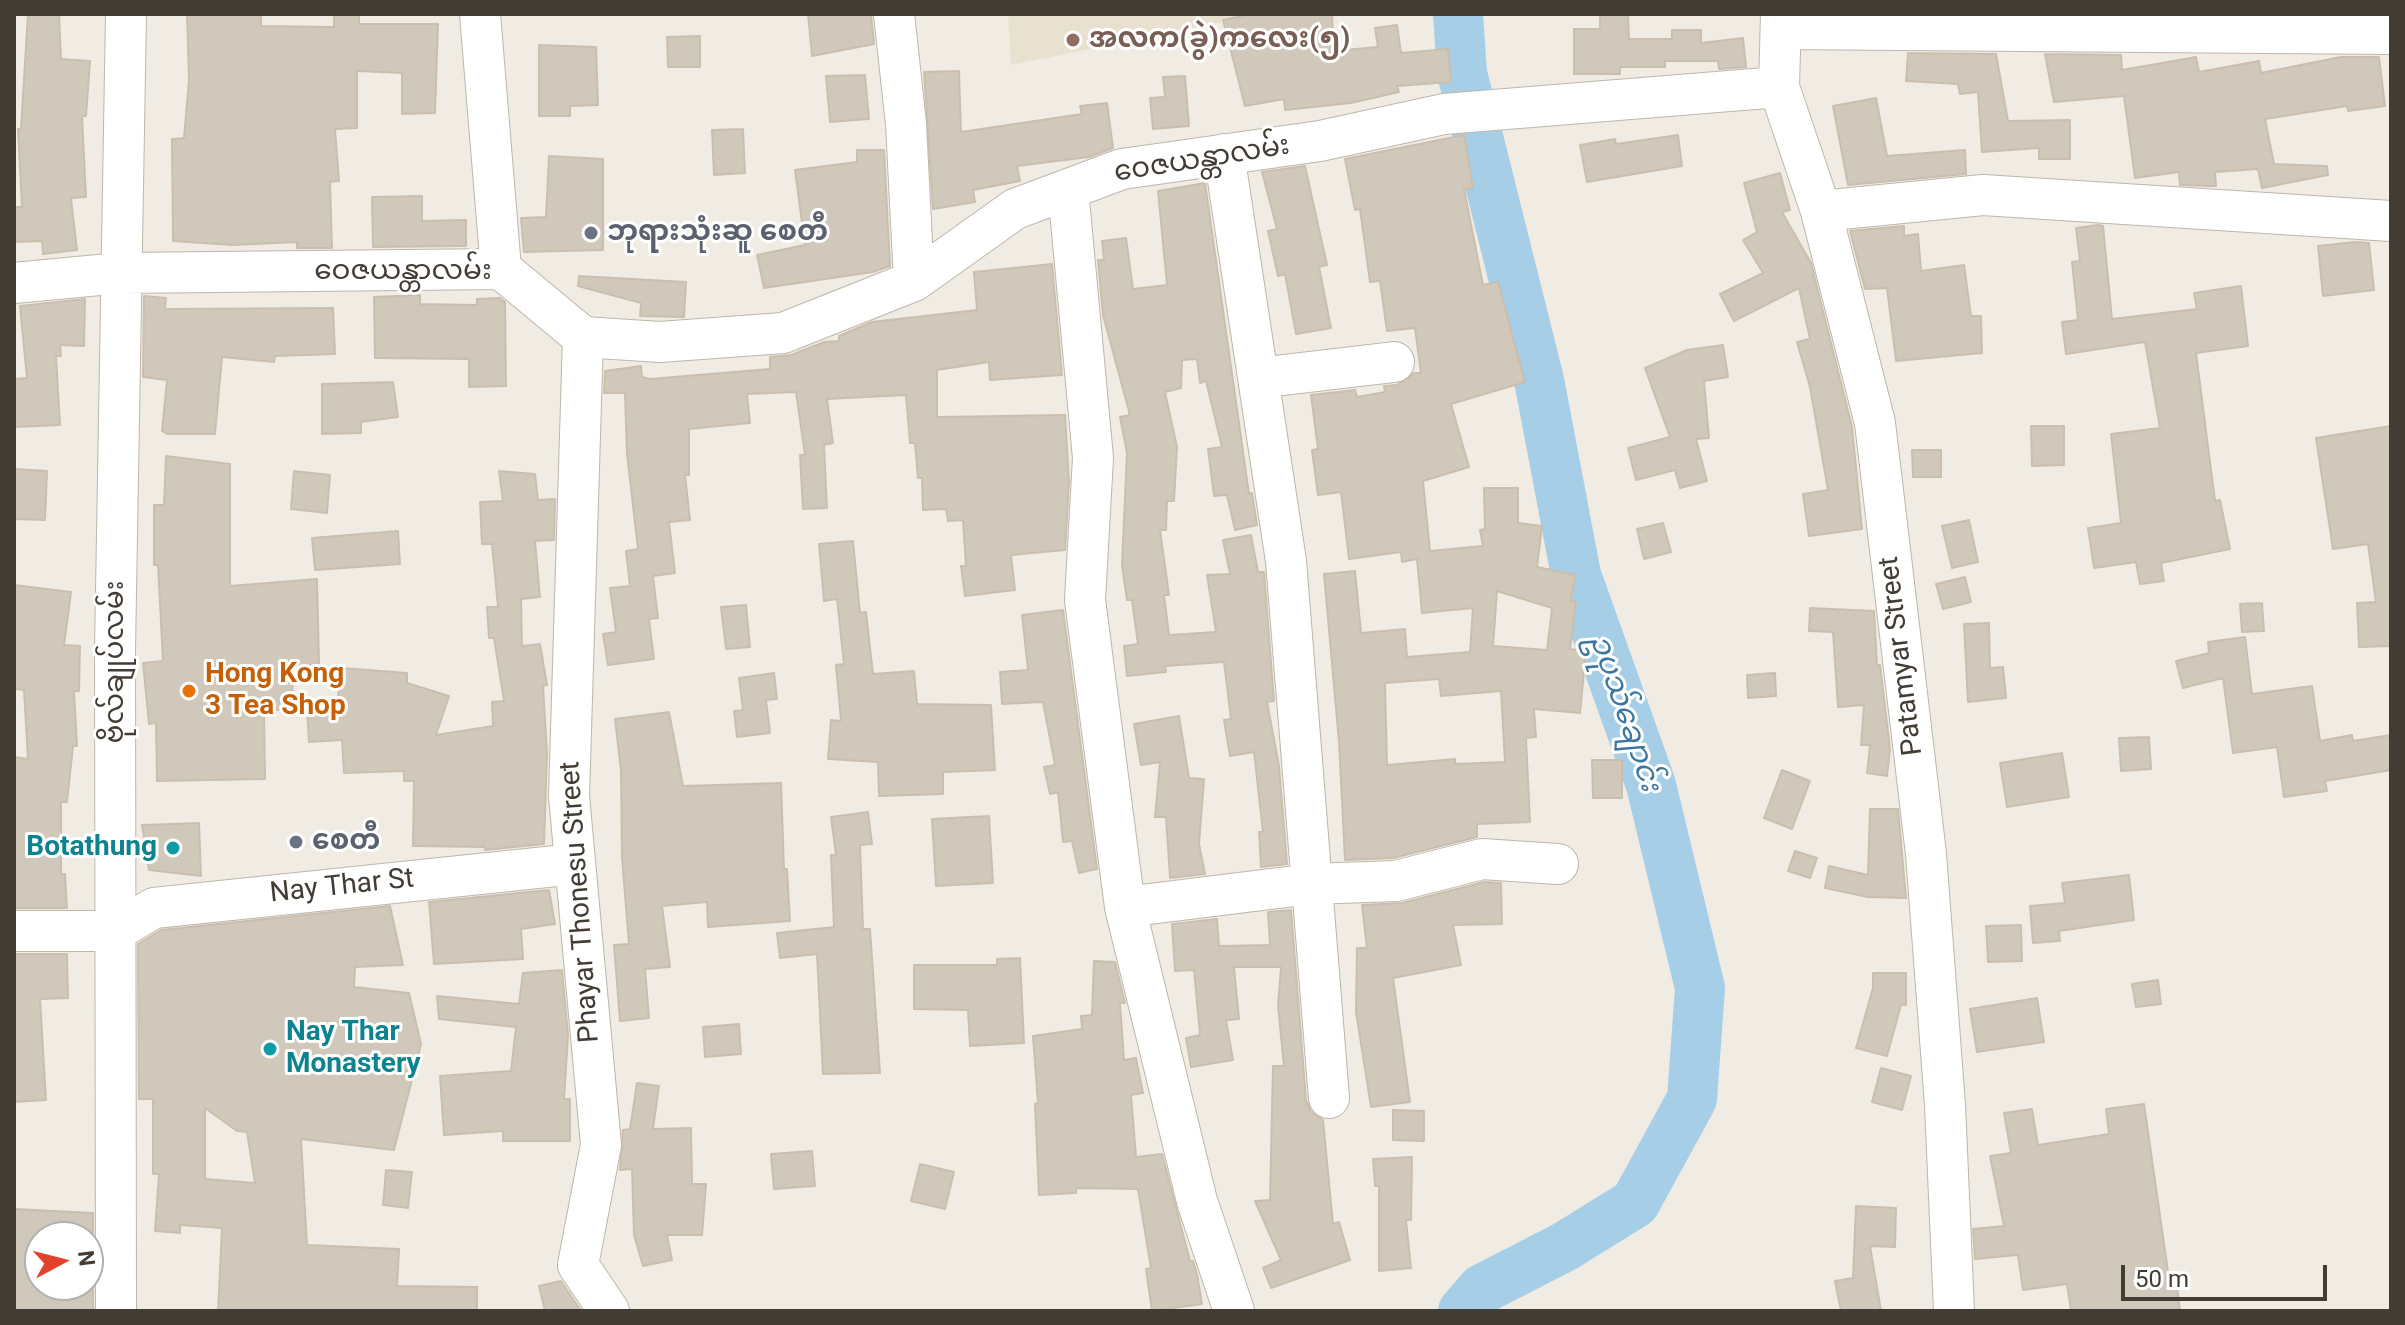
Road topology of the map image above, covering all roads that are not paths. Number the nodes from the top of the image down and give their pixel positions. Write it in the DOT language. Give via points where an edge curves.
graph roads {
  1 [pos="126,14"];
  2 [pos="480,14"];
  3 [pos="894,14"];
  4 [pos="1781,21"];
  5 [pos="2391,34"];
  6 [pos="1779,87"];
  7 [pos="1224,154"];
  8 [pos="1068,189"];
  9 [pos="1821,211"];
  10 [pos="2391,221"];
  11 [pos="501,269"];
  12 [pos="120,273"];
  13 [pos="914,281"];
  14 [pos="14,283"];
  15 [pos="583,337"];
  16 [pos="1394,362"];
  17 [pos="1258,378"];
  18 [pos="575,864"];
  19 [pos="1558,864"];
  20 [pos="1311,884"];
  21 [pos="1125,907"];
  22 [pos="14,931"];
  23 [pos="115,931"];
  24 [pos="1329,1098"];
  25 [pos="116,1311"];
  26 [pos="609,1311"];
  27 [pos="1234,1311"];
  28 [pos="1954,1311"];
  1 -- 12 [label="street, ဗိုလ်ချုပ်လမ်း"];
  2 -- 11 [label="street"];
  3 -- 13 [label="street"];
  4 -- 5 [label="street"];
  4 -- 6 [label="street, Patamyar Street"];
  6 -- 7 [label="street, ဝေဇယန္တာလမ်း" via="1444,114 1320,141"];
  6 -- 9 [label="street, Patamyar Street"];
  7 -- 8 [label="street, ဝေဇယန္တာလမ်း" via="1122,169"];
  7 -- 17 [label="street"];
  8 -- 13 [label="street, ဝေဇယန္တာလမ်း" via="1015,209"];
  8 -- 21 [label="street" via="1093,458 1085,600"];
  9 -- 10 [label="street" via="1983,195"];
  9 -- 28 [label="street, Patamyar Street" via="1875,423 1926,854"];
  11 -- 12 [label="street, ဝေဇယန္တာလမ်း"];
  11 -- 15 [label="street, ဝေဇယန္တာလမ်း"];
  12 -- 14 [label="street, ဝေဇယန္တာလမ်း"];
  12 -- 23 [label="street, ဗိုလ်ချုပ်လမ်း"];
  13 -- 15 [label="street, ဝေဇယန္တာလမ်း" via="783,333 660,342"];
  15 -- 18 [label="street, Phayar Thonesu Street" via="569,796"];
  16 -- 17 [label="street"];
  17 -- 20 [label="street" via="1286,561"];
  18 -- 23 [label="street, Nay Thar St" via="154,908"];
  18 -- 26 [label="street, Phayar Thonesu Street" via="601,1145 578,1265"];
  19 -- 20 [label="street" via="1482,859 1396,881"];
  20 -- 21 [label="street"];
  20 -- 24 [label="street"];
  21 -- 27 [label="street" via="1197,1201"];
  22 -- 23 [label="street"];
  23 -- 25 [label="street, ဗိုလ်ချုပ်လမ်း"];
}
